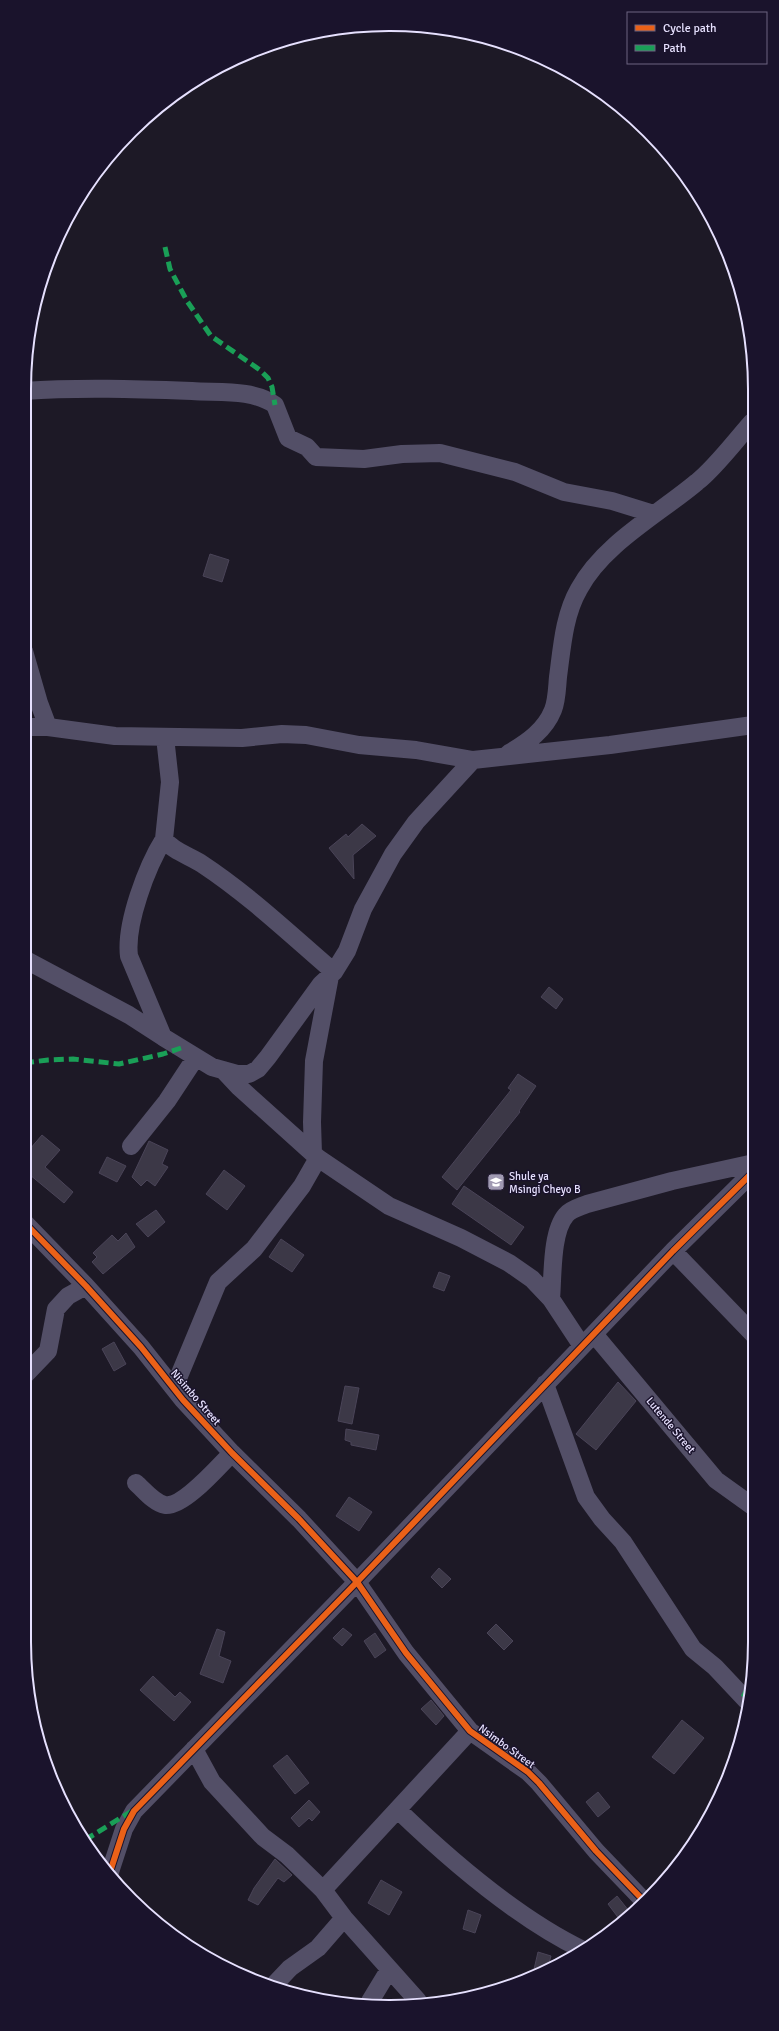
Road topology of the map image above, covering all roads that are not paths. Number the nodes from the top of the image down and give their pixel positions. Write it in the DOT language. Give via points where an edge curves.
graph roads {
  1 [pos="31,391"];
  2 [pos="748,426"];
  3 [pos="654,514"];
  4 [pos="31,677"];
  5 [pos="748,726"];
  6 [pos="31,727"];
  7 [pos="48,727"];
  8 [pos="165,738"];
  9 [pos="502,756"];
  10 [pos="473,760"];
  11 [pos="164,839"];
  12 [pos="31,963"];
  13 [pos="332,974"];
  14 [pos="163,1036"];
  15 [pos="196,1057"];
  16 [pos="225,1072"];
  17 [pos="131,1146"];
  18 [pos="315,1156"];
  19 [pos="748,1164"];
  20 [pos="748,1177"];
  21 [pos="31,1229"];
  22 [pos="673,1251"];
  23 [pos="86,1286"];
  24 [pos="551,1299"];
  25 [pos="748,1329"];
  26 [pos="588,1340"];
  27 [pos="31,1369"];
  28 [pos="545,1384"];
  29 [pos="174,1388"];
  30 [pos="232,1453"];
  31 [pos="136,1483"];
  32 [pos="748,1503"];
  33 [pos="357,1582"];
  34 [pos="743,1697"];
  35 [pos="470,1731"];
  36 [pos="194,1749"];
  37 [pos="398,1810"];
  38 [pos="111,1868"];
  39 [pos="323,1890"];
  40 [pos="640,1897"];
  41 [pos="344,1918"];
  42 [pos="577,1947"];
  43 [pos="389,1970"];
  44 [pos="277,1982"];
  45 [pos="371,1999"];
  46 [pos="416,1999"];
  1 -- 3 [label="street" via="119,388 249,395 275,405 288,438 307,447 316,457 364,458 440,453 515,472 564,492 612,501"];
  2 -- 3 [label="street" via="699,481"];
  3 -- 9 [label="street" via="600,561 578,589 565,631 554,709 541,730 528,742"];
  4 -- 7 [label="street"];
  5 -- 9 [label="street" via="610,745"];
  6 -- 7 [label="street"];
  7 -- 8 [label="street" via="115,736"];
  8 -- 10 [label="street" via="306,735 359,745 416,750"];
  8 -- 11 [label="street" via="170,782"];
  9 -- 10 [label="street"];
  10 -- 13 [label="street" via="416,822 392,854 363,909 347,951"];
  11 -- 13 [label="street" via="170,847 202,864 253,900"];
  11 -- 14 [label="street" via="152,858 127,942 128,956"];
  12 -- 14 [label="street"];
  13 -- 16 [label="street" via="321,984 258,1068 249,1074"];
  13 -- 18 [label="street" via="314,1060 312,1122"];
  14 -- 15 [label="street"];
  15 -- 16 [label="street"];
  15 -- 17 [label="street" via="167,1101"];
  16 -- 18 [label="street, Lutende Street"];
  18 -- 24 [label="street, Lutende Street" via="389,1206 509,1263 532,1279"];
  18 -- 29 [label="street" via="302,1186 254,1249 218,1282"];
  19 -- 24 [label="street" via="587,1204 566,1214 559,1225"];
  20 -- 22 [label="street"];
  21 -- 23 [label="street, Nisimbo Street"];
  22 -- 25 [label="street"];
  22 -- 26 [label="street"];
  23 -- 27 [label="street" via="68,1296 56,1309 48,1351"];
  23 -- 29 [label="street, Nisimbo Street"];
  24 -- 26 [label="street, Lutende Street"];
  26 -- 28 [label="street"];
  26 -- 32 [label="street, Lutende Street" via="716,1480"];
  28 -- 33 [label="street"];
  28 -- 34 [label="street" via="586,1497 623,1542 693,1648"];
  29 -- 30 [label="street, Nisimbo Street"];
  30 -- 31 [label="street" via="188,1496 173,1504 157,1502"];
  30 -- 33 [label="street, Nisimbo Street" via="299,1519"];
  33 -- 35 [label="street, Nsimbo Street" via="406,1653"];
  33 -- 36 [label="street"];
  35 -- 37 [label="street"];
  35 -- 40 [label="street, Nsimbo Street" via="528,1772 596,1851"];
  36 -- 38 [label="street" via="134,1811 124,1829"];
  36 -- 39 [label="street" via="212,1782 230,1802 263,1837 287,1855"];
  37 -- 39 [label="street"];
  37 -- 42 [label="street" via="473,1877 527,1916"];
  39 -- 41 [label="street"];
  41 -- 43 [label="street"];
  41 -- 44 [label="street" via="318,1948 290,1968"];
  43 -- 45 [label="street"];
  43 -- 46 [label="street"];
}
